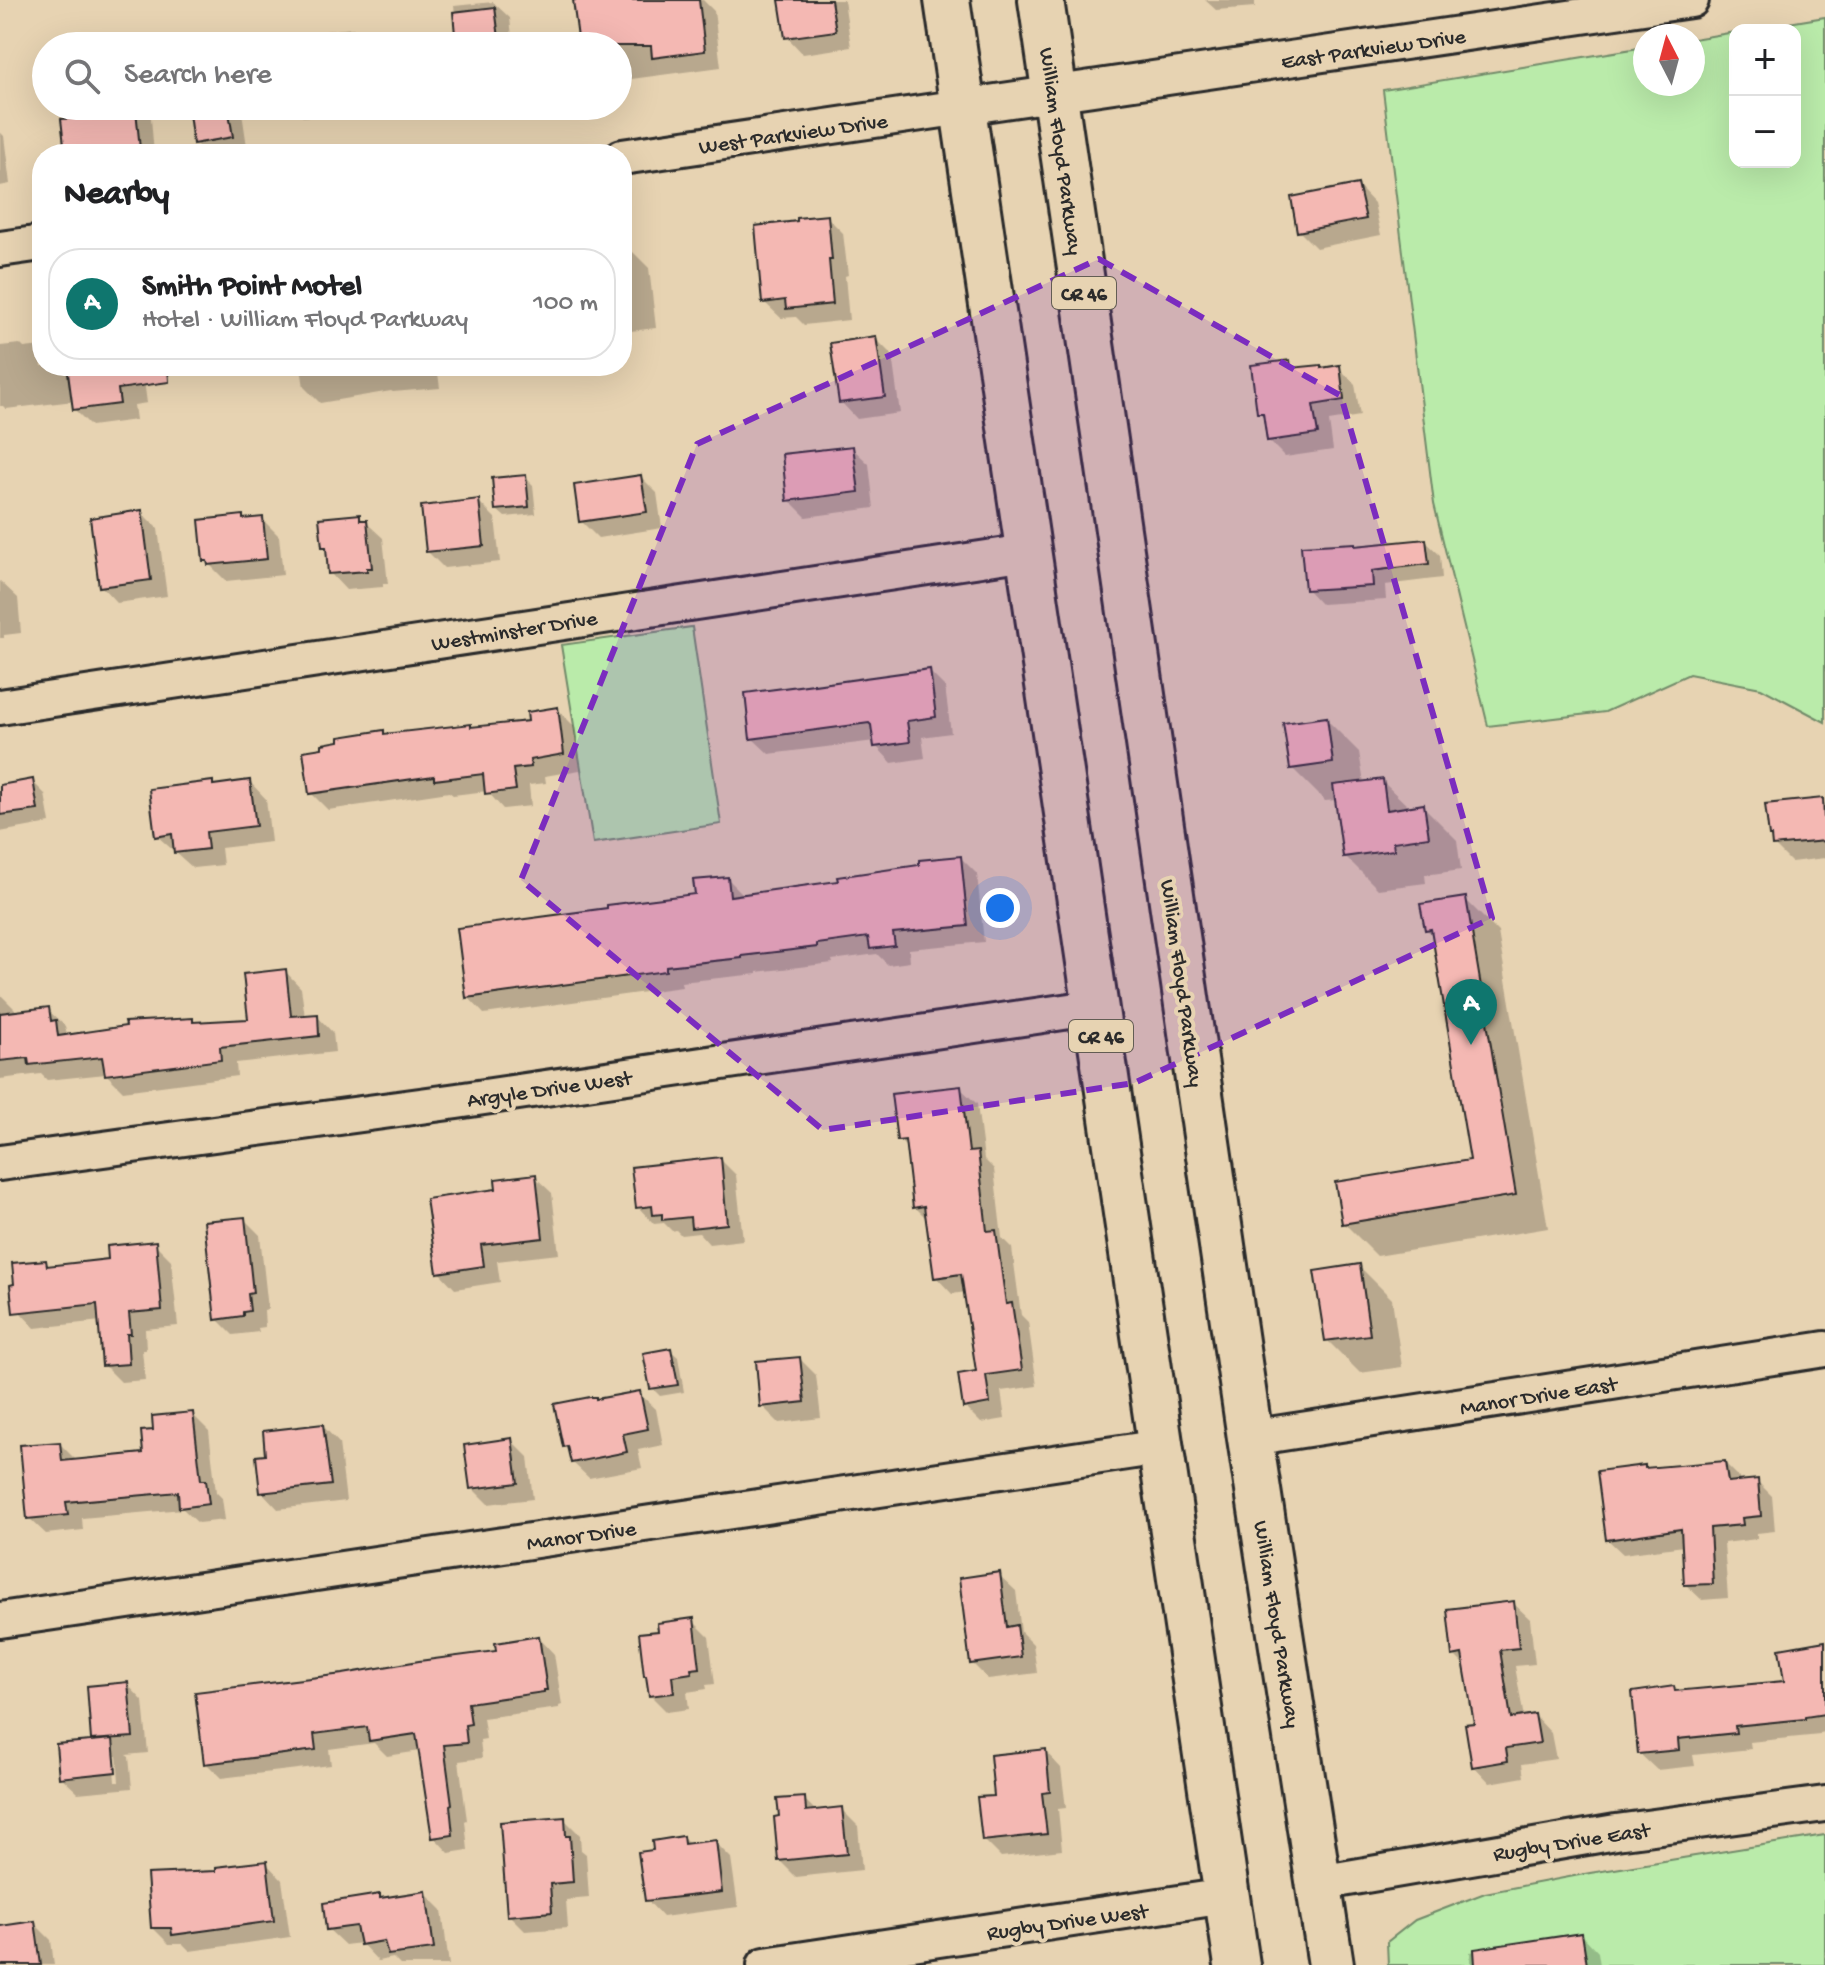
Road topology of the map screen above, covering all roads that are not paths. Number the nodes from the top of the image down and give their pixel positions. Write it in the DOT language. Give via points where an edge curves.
graph roads {
  1 [pos="947,0"];
  2 [pos="1041,0"];
  3 [pos="1691,0"];
  4 [pos="1055,94"];
  5 [pos="963,108"];
  6 [pos="632,156"];
  7 [pos="32,244"];
  8 [pos="0,249"];
  9 [pos="1027,552"];
  10 [pos="0,707"];
  11 [pos="1097,1007"];
  12 [pos="0,1163"];
  13 [pos="1825,1349"];
  14 [pos="1250,1438"];
  15 [pos="1161,1447"];
  16 [pos="0,1620"];
  17 [pos="1825,1804"];
  18 [pos="1319,1883"];
  19 [pos="1226,1896"];
  20 [pos="765,1965"];
  21 [pos="1237,1965"];
  22 [pos="1331,1965"];
  1 -- 5 [label="highway, CR 46"];
  2 -- 4 [label="highway, William Floyd Parkway / CR 46"];
  3 -- 4 [label="street, East Parkview Drive"];
  4 -- 5 [label="street, East Parkview Drive"];
  4 -- 14 [label="highway, William Floyd Parkway / CR 46"];
  5 -- 6 [label="street, West Parkview Drive"];
  5 -- 9 [label="highway, CR 46"];
  7 -- 8 [label="street"];
  9 -- 10 [label="street, Westminster Drive"];
  9 -- 11 [label="highway, CR 46"];
  11 -- 12 [label="street, Argyle Drive West"];
  11 -- 15 [label="highway, CR 46"];
  13 -- 14 [label="street, Manor Drive East"];
  14 -- 18 [label="highway, William Floyd Parkway / CR 46"];
  15 -- 16 [label="street, Manor Drive"];
  15 -- 19 [label="highway, CR 46"];
  17 -- 18 [label="street, Rugby Drive East" via="1616,1832"];
  18 -- 22 [label="highway, William Floyd Parkway / CR 46"];
  19 -- 20 [label="street, Rugby Drive West"];
  19 -- 21 [label="highway, CR 46"];
}
